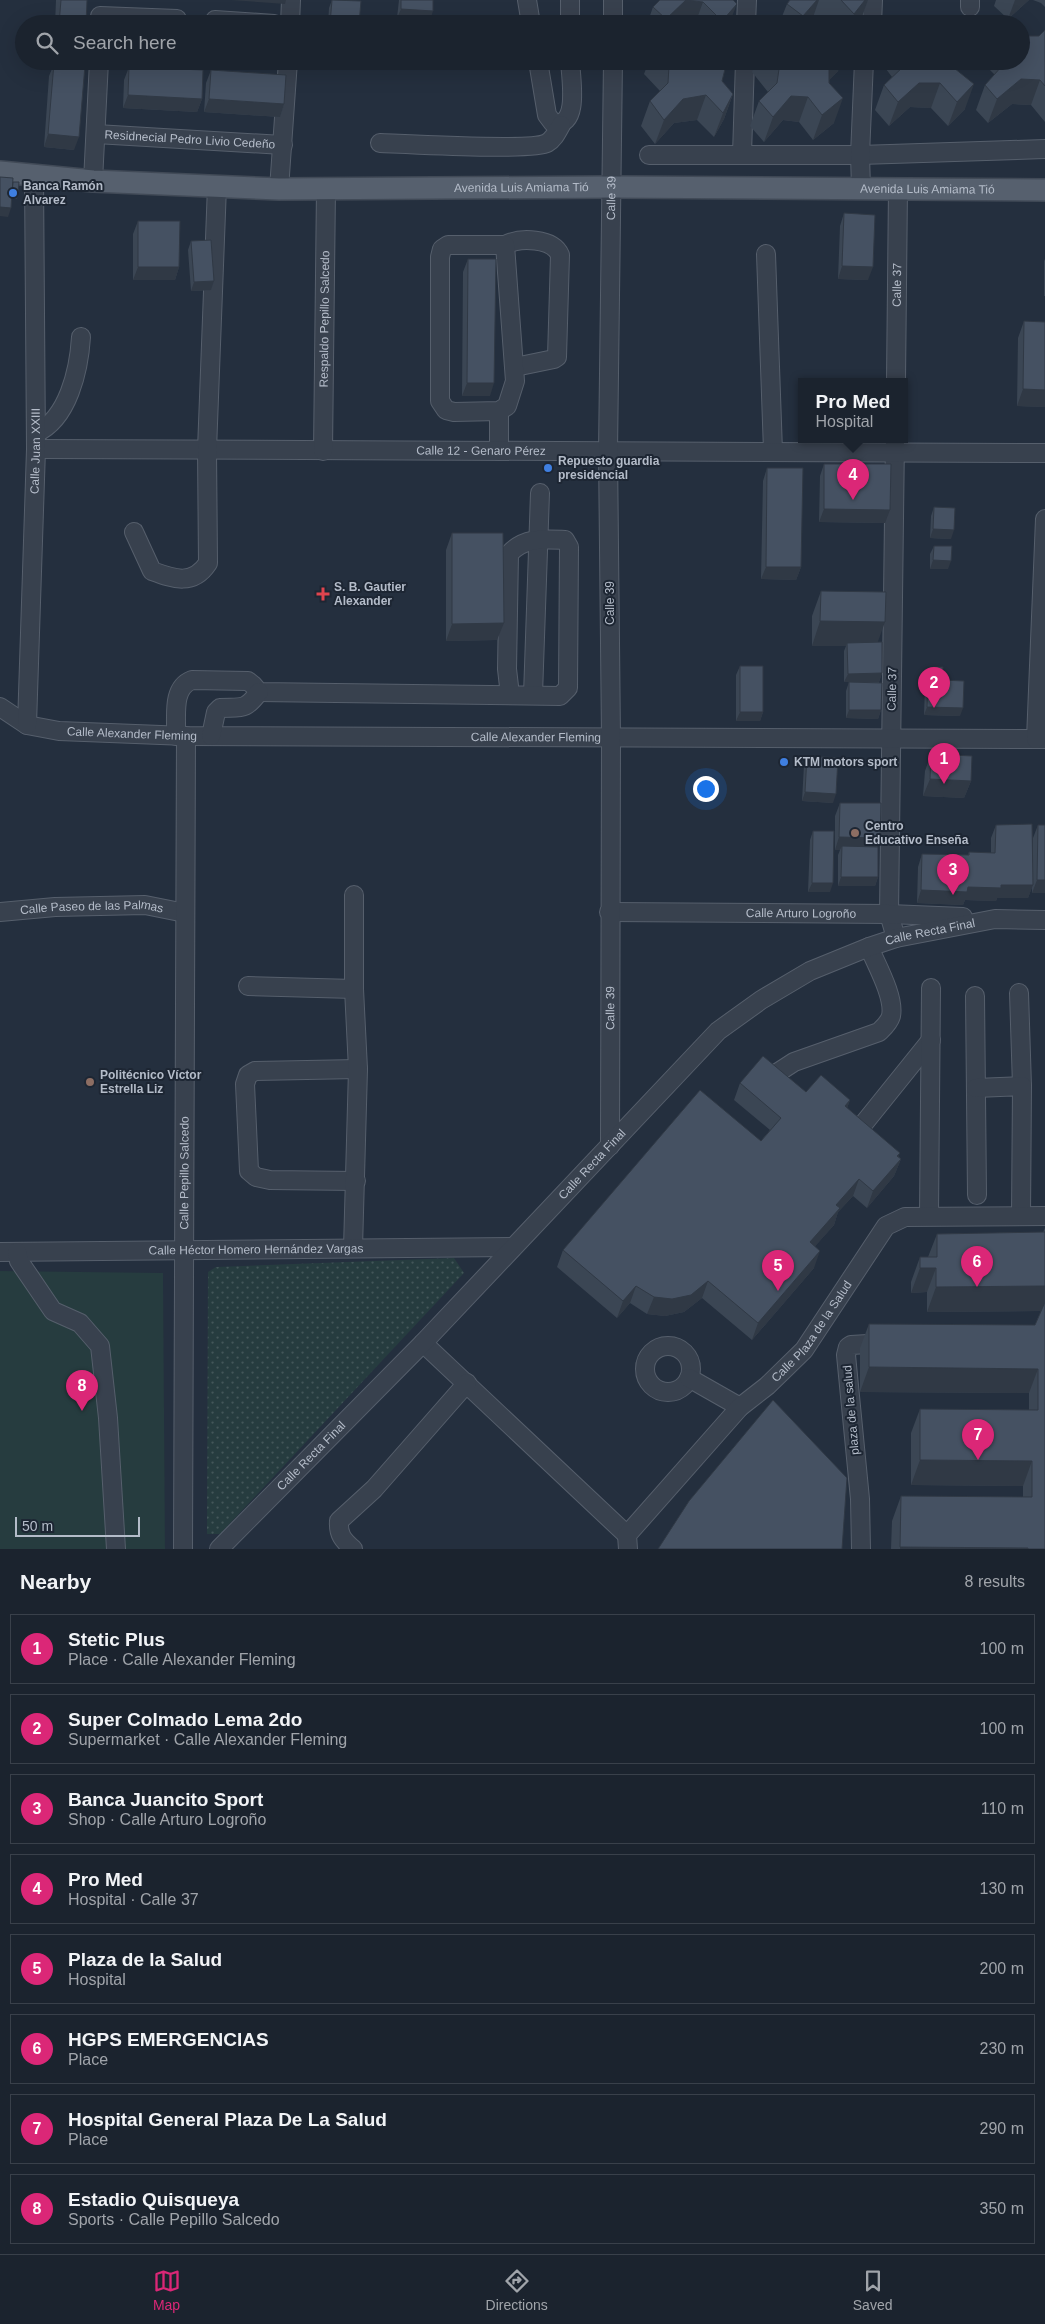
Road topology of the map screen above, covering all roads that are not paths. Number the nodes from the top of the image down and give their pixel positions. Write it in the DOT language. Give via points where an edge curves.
graph roads {
  1 [pos="291,0"];
  2 [pos="527,0"];
  3 [pos="570,0"];
  4 [pos="613,0"];
  5 [pos="747,0"];
  6 [pos="873,0"];
  7 [pos="100,13"];
  8 [pos="126,15"];
  9 [pos="290,15"];
  10 [pos="530,15"];
  11 [pos="570,15"];
  12 [pos="613,15"];
  13 [pos="746,15"];
  14 [pos="872,15"];
  15 [pos="98,70"];
  16 [pos="287,70"];
  17 [pos="539,70"];
  18 [pos="570,70"];
  19 [pos="613,70"];
  20 [pos="745,70"];
  21 [pos="864,70"];
  22 [pos="561,124"];
  23 [pos="96,134"];
  24 [pos="380,143"];
  25 [pos="283,145"];
  26 [pos="1045,149"];
  27 [pos="649,154"];
  28 [pos="742,154"];
  29 [pos="860,155"];
  30 [pos="0,172"];
  31 [pos="34,177"];
  32 [pos="93,181"];
  33 [pos="218,186"];
  34 [pos="612,187"];
  35 [pos="326,188"];
  36 [pos="862,188"];
  37 [pos="898,188"];
  38 [pos="279,189"];
  39 [pos="1045,190"];
  40 [pos="506,245"];
  41 [pos="766,254"];
  42 [pos="82,337"];
  43 [pos="515,367"];
  44 [pos="896,378"];
  45 [pos="499,411"];
  46 [pos="36,441"];
  47 [pos="895,446"];
  48 [pos="207,450"];
  49 [pos="323,451"];
  50 [pos="499,451"];
  51 [pos="773,451"];
  52 [pos="608,452"];
  53 [pos="1045,453"];
  54 [pos="540,493"];
  55 [pos="1045,519"];
  56 [pos="134,532"];
  57 [pos="538,539"];
  58 [pos="259,692"];
  59 [pos="510,695"];
  60 [pos="533,695"];
  61 [pos="0,707"];
  62 [pos="27,725"];
  63 [pos="181,736"];
  64 [pos="211,736"];
  65 [pos="611,738"];
  66 [pos="892,739"];
  67 [pos="1041,739"];
  68 [pos="354,895"];
  69 [pos="0,912"];
  70 [pos="609,912"];
  71 [pos="185,913"];
  72 [pos="889,914"];
  73 [pos="995,919"];
  74 [pos="1045,920"];
  75 [pos="896,938"];
  76 [pos="869,947"];
  77 [pos="248,986"];
  78 [pos="931,988"];
  79 [pos="354,989"];
  80 [pos="1019,992"];
  81 [pos="975,996"];
  82 [pos="931,1040"];
  83 [pos="358,1069"];
  84 [pos="777,1073"];
  85 [pos="1022,1086"];
  86 [pos="976,1088"];
  87 [pos="865,1122"];
  88 [pos="610,1146"];
  89 [pos="356,1181"];
  90 [pos="977,1195"];
  91 [pos="929,1216"];
  92 [pos="1021,1216"];
  93 [pos="1045,1216"];
  94 [pos="513,1247"];
  95 [pos="353,1248"];
  96 [pos="183,1250"];
  97 [pos="9,1252"];
  98 [pos="423,1343"];
  99 [pos="905,1343"];
  100 [pos="689,1378"];
  101 [pos="467,1383"];
  102 [pos="740,1407"];
  103 [pos="628,1542"];
  104 [pos="116,1549"];
  105 [pos="183,1549"];
  106 [pos="219,1549"];
  107 [pos="353,1549"];
  108 [pos="861,1549"];
  1 -- 9 [label="street"];
  2 -- 10 [label="street"];
  3 -- 11 [label="street"];
  4 -- 12 [label="street"];
  5 -- 13 [label="street"];
  6 -- 14 [label="street"];
  7 -- 8 [label="street"];
  15 -- 23 [label="street, Residnecial Pedro Livio Cedeño"];
  16 -- 25 [label="street, Residnecial Pedro Livio Cedeño"];
  17 -- 22 [label="street" via="546,115 553,123"];
  18 -- 22 [label="street" via="571,113"];
  19 -- 34 [label="street, Calle 39"];
  20 -- 28 [label="street"];
  21 -- 29 [label="street"];
  22 -- 24 [label="street" via="555,137 546,144"];
  23 -- 25 [label="street, Residnecial Pedro Livio Cedeño"];
  23 -- 32 [label="street, Residnecial Pedro Livio Cedeño"];
  25 -- 38 [label="street, Residnecial Pedro Livio Cedeño"];
  26 -- 29 [label="street"];
  27 -- 28 [label="street"];
  28 -- 29 [label="street"];
  29 -- 36 [label="street"];
  30 -- 31 [label="main road, Avenida Luis Amiama Tió"];
  31 -- 32 [label="main road, Avenida Luis Amiama Tió"];
  31 -- 46 [label="street, Calle Juan XXIII"];
  32 -- 33 [label="main road, Avenida Luis Amiama Tió"];
  33 -- 38 [label="main road, Avenida Luis Amiama Tió"];
  33 -- 48 [label="street"];
  34 -- 35 [label="main road, Avenida Luis Amiama Tió"];
  34 -- 36 [label="main road, Avenida Luis Amiama Tió"];
  34 -- 52 [label="street, Calle 39"];
  35 -- 38 [label="main road, Avenida Luis Amiama Tió"];
  35 -- 49 [label="street, Respaldo Pepillo Salcedo"];
  36 -- 37 [label="main road, Avenida Luis Amiama Tió"];
  37 -- 39 [label="main road, Avenida Luis Amiama Tió"];
  37 -- 44 [label="street, Calle 37"];
  40 -- 43 [label="street"];
  40 -- 43 [label="street" via="519,240 546,243 560,256 557,357"];
  40 -- 45 [label="street" via="448,245 442,249 440,257 440,401 446,410 454,412"];
  41 -- 51 [label="street"];
  42 -- 46 [label="street" via="80,362 66,400 55,421"];
  43 -- 45 [label="street" via="512,396 508,406"];
  45 -- 50 [label="street"];
  46 -- 48 [label="street, Calle 12 - Genaro Pérez"];
  46 -- 62 [label="street, Calle Juan XXIII"];
  47 -- 51 [label="street, Calle 12 - Genaro Pérez"];
  47 -- 53 [label="street, Calle 12 - Genaro Pérez"];
  47 -- 66 [label="street, Calle 37"];
  48 -- 49 [label="street, Calle 12 - Genaro Pérez"];
  48 -- 56 [label="street" via="208,563 201,573 192,578 173,579 152,571"];
  49 -- 50 [label="street, Calle 12 - Genaro Pérez"];
  50 -- 52 [label="street, Calle 12 - Genaro Pérez"];
  51 -- 52 [label="street, Calle 12 - Genaro Pérez"];
  52 -- 65 [label="street, Calle 39"];
  54 -- 57 [label="street"];
  55 -- 67 [label="street"];
  57 -- 59 [label="street" via="520,544 509,554 507,669"];
  57 -- 60 [label="street"];
  57 -- 60 [label="street" via="565,540 569,547 568,688 560,696"];
  58 -- 59 [label="street"];
  58 -- 63 [label="street, Calle Pepillo Salcedo" via="248,682 192,680 184,683 178,692"];
  58 -- 64 [label="street" via="250,705 220,708 216,712"];
  59 -- 60 [label="street"];
  61 -- 62 [label="street"];
  62 -- 63 [label="street, Calle Alexander Fleming" via="59,731"];
  63 -- 64 [label="street, Calle Alexander Fleming"];
  63 -- 71 [label="street, Calle Pepillo Salcedo"];
  64 -- 65 [label="street, Calle Alexander Fleming"];
  65 -- 66 [label="street, Calle Alexander Fleming"];
  65 -- 70 [label="street, Calle 39"];
  66 -- 67 [label="street, Calle Alexander Fleming"];
  66 -- 72 [label="street, Calle 37"];
  68 -- 79 [label="street"];
  69 -- 71 [label="street, Calle Paseo de las Palmas" via="145,905"];
  70 -- 72 [label="street, Calle Arturo Logroño"];
  70 -- 88 [label="street, Calle 39"];
  71 -- 96 [label="street, Calle Pepillo Salcedo"];
  72 -- 73 [label="street, Calle Arturo Logroño"];
  72 -- 75 [label="street, Calle 37"];
  73 -- 74 [label="street, Calle Recta Final"];
  73 -- 75 [label="street, Calle Recta Final"];
  75 -- 76 [label="street, Calle Recta Final"];
  76 -- 84 [label="street" via="890,1003 891,1016 886,1025 879,1032 794,1062"];
  76 -- 88 [label="street, Calle Recta Final" via="810,971 718,1031"];
  77 -- 79 [label="street"];
  78 -- 82 [label="street"];
  79 -- 83 [label="street"];
  80 -- 85 [label="street"];
  81 -- 86 [label="street"];
  82 -- 87 [label="street"];
  82 -- 91 [label="street"];
  83 -- 89 [label="street"];
  83 -- 89 [label="street" via="255,1071 248,1074 244,1084 249,1171 256,1178"];
  85 -- 86 [label="street"];
  85 -- 92 [label="street"];
  86 -- 90 [label="street"];
  88 -- 94 [label="street, Calle Recta Final"];
  89 -- 95 [label="street"];
  91 -- 92 [label="street, Calle Plaza de la Salud"];
  91 -- 102 [label="street, Calle Plaza de la Salud" via="905,1216 886,1226 804,1350 768,1386"];
  92 -- 93 [label="street, Calle Plaza de la Salud"];
  94 -- 95 [label="street, Calle Héctor Homero Hernández Vargas"];
  94 -- 98 [label="street, Calle Recta Final"];
  95 -- 96 [label="street, Calle Héctor Homero Hernández Vargas"];
  96 -- 97 [label="street, Calle Héctor Homero Hernández Vargas"];
  96 -- 105 [label="street, Calle Pepillo Salcedo"];
  97 -- 104 [label="street" via="19,1261 53,1311 80,1323 100,1346"];
  98 -- 101 [label="street"];
  98 -- 106 [label="street, Calle Recta Final"];
  99 -- 108 [label="street, plaza de la salud" via="856,1343 848,1347 846,1355 860,1499"];
  100 -- 102 [label="street"];
  101 -- 103 [label="street"];
  101 -- 107 [label="street" via="374,1489 339,1521 338,1532"];
  102 -- 103 [label="street, Calle Plaza de la Salud"];
}
